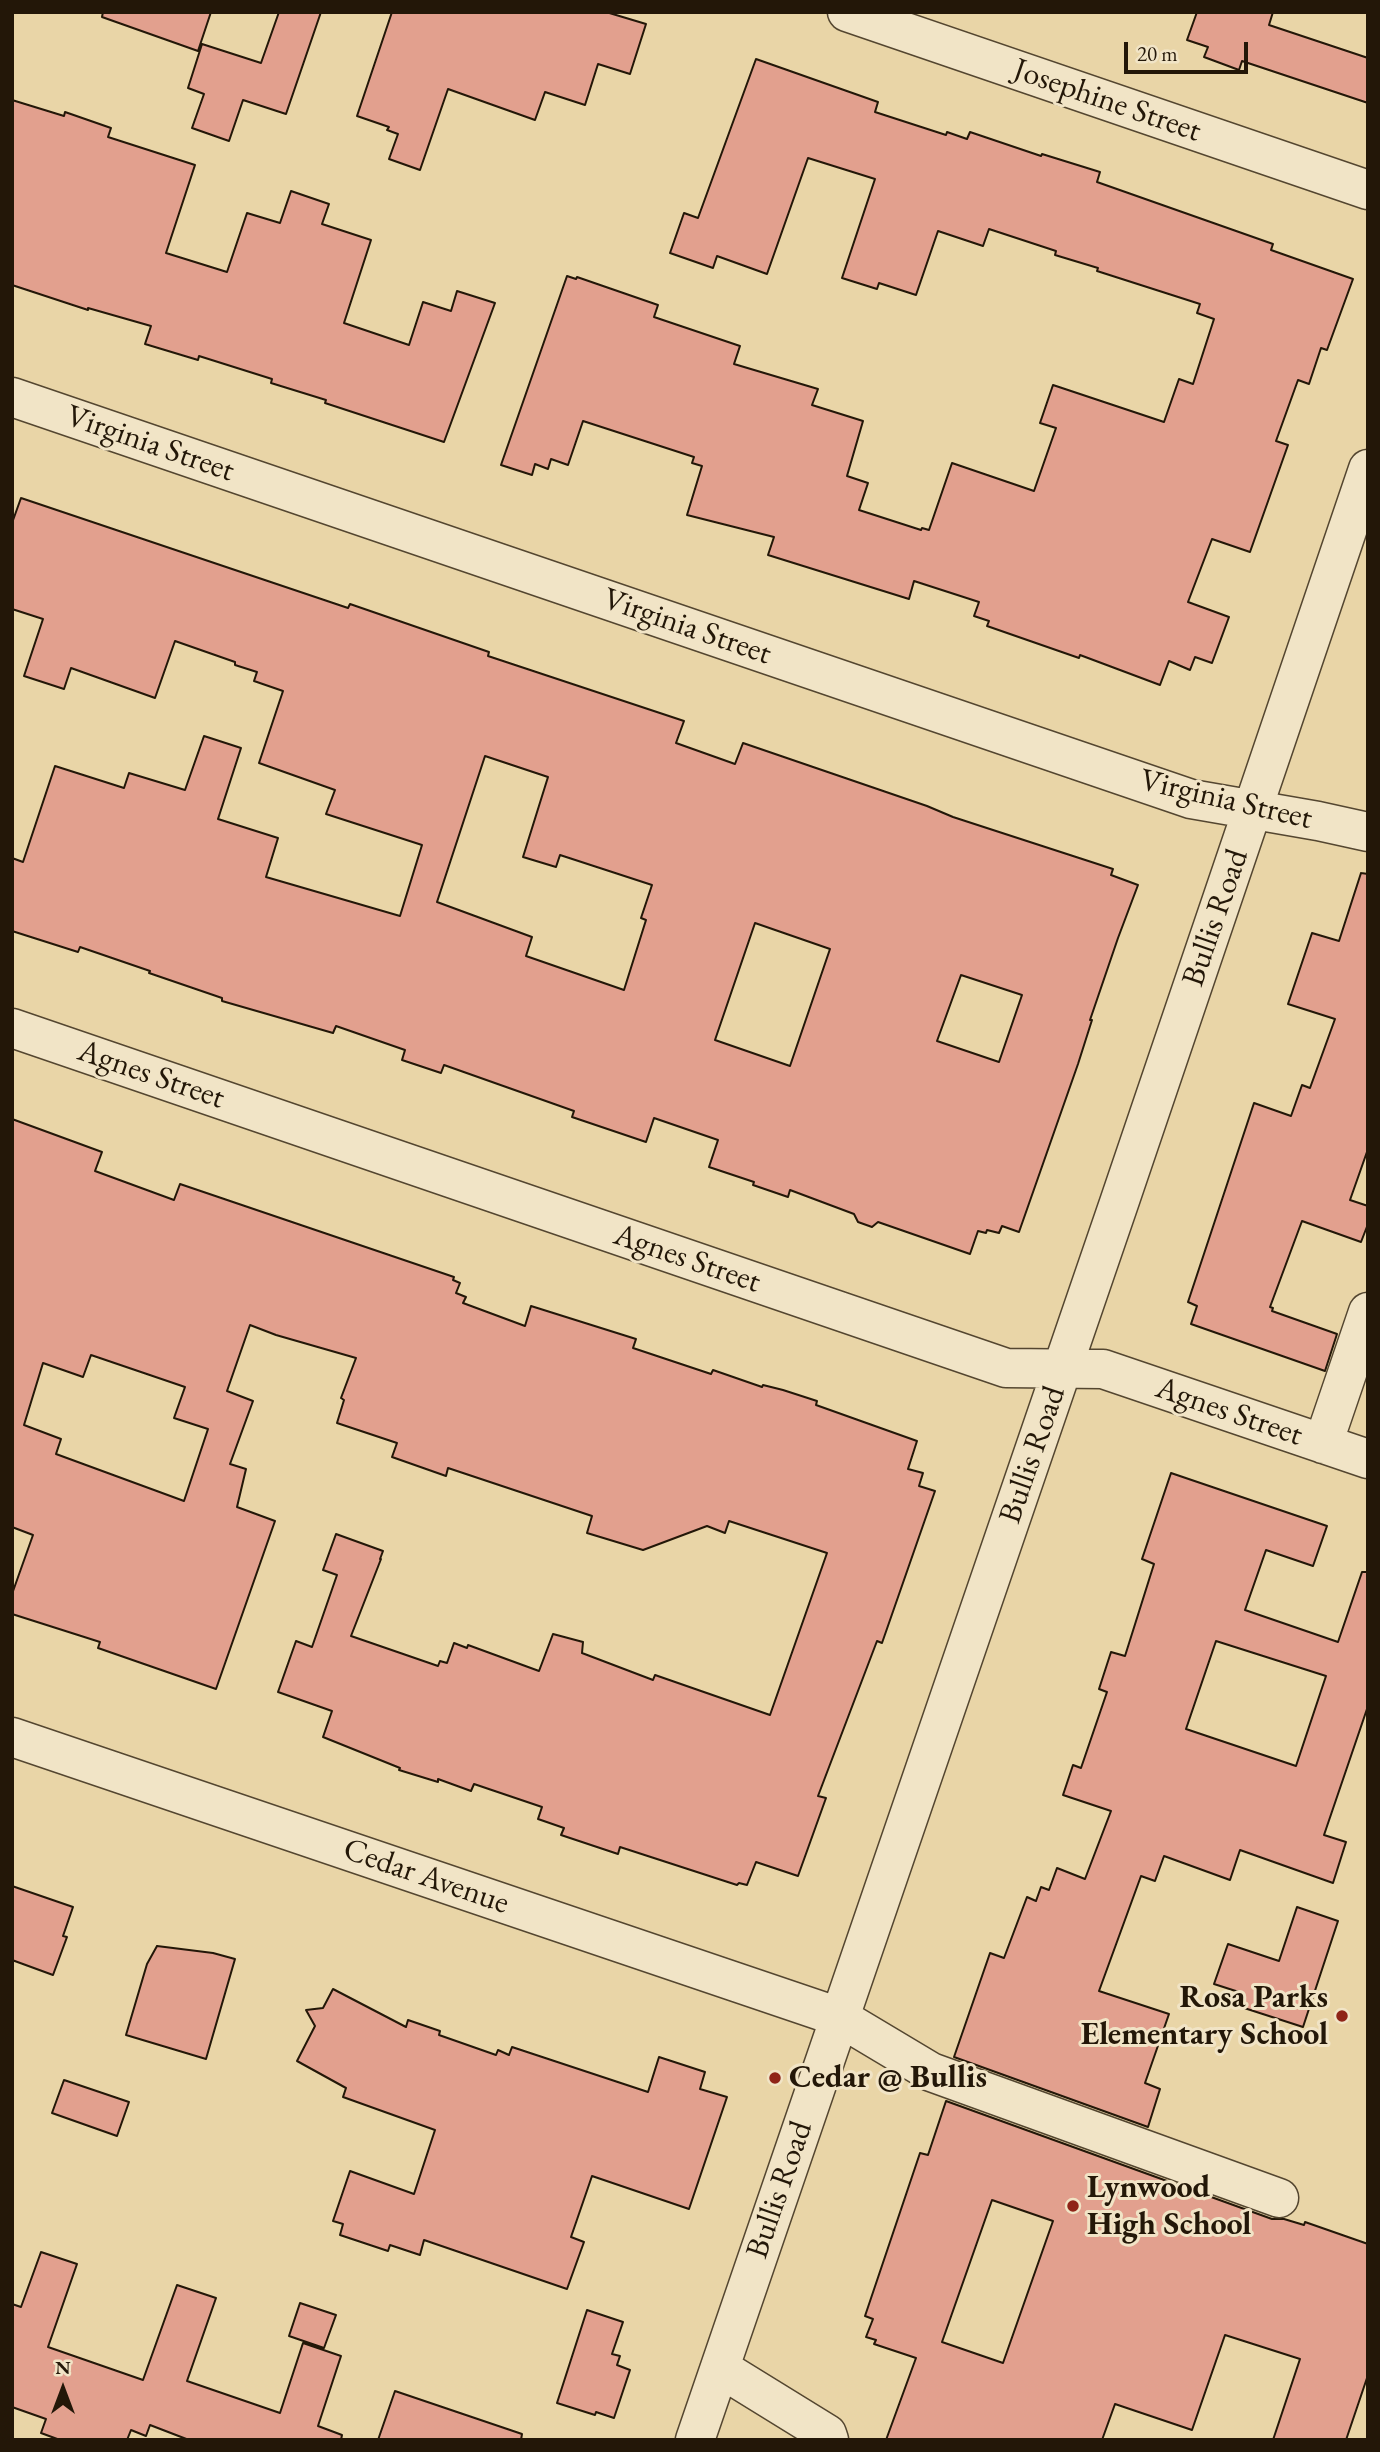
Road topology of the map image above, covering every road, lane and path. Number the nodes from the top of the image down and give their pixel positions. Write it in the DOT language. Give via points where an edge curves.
graph roads {
  1 [pos="847,12"];
  2 [pos="1368,190"];
  3 [pos="12,397"];
  4 [pos="1368,469"];
  5 [pos="1252,809"];
  6 [pos="1368,832"];
  7 [pos="12,1028"];
  8 [pos="1368,1312"];
  9 [pos="1062,1370"];
  10 [pos="1323,1444"];
  11 [pos="1368,1459"];
  12 [pos="12,1737"];
  13 [pos="839,2017"];
  14 [pos="1279,2198"];
  15 [pos="720,2368"];
  16 [pos="695,2440"];
  17 [pos="829,2440"];
  1 -- 2 [label="street, Josephine Street"];
  3 -- 5 [label="street, Virginia Street" via="1191,799"];
  4 -- 5 [label="street, Bullis Road"];
  5 -- 6 [label="street, Virginia Street"];
  5 -- 9 [label="street, Bullis Road"];
  7 -- 9 [label="street, Agnes Street" via="1006,1368"];
  8 -- 10 [label="street"];
  9 -- 10 [label="street, Agnes Street" via="1103,1369"];
  9 -- 13 [label="street, Bullis Road"];
  10 -- 11 [label="street, Agnes Street"];
  12 -- 13 [label="street, Cedar Avenue"];
  13 -- 14 [label="street, Cedar Avenue" via="931,2072"];
  13 -- 15 [label="street, Bullis Road"];
  15 -- 16 [label="street, Bullis Road"];
  15 -- 17 [label="street" via="827,2434"];
}
